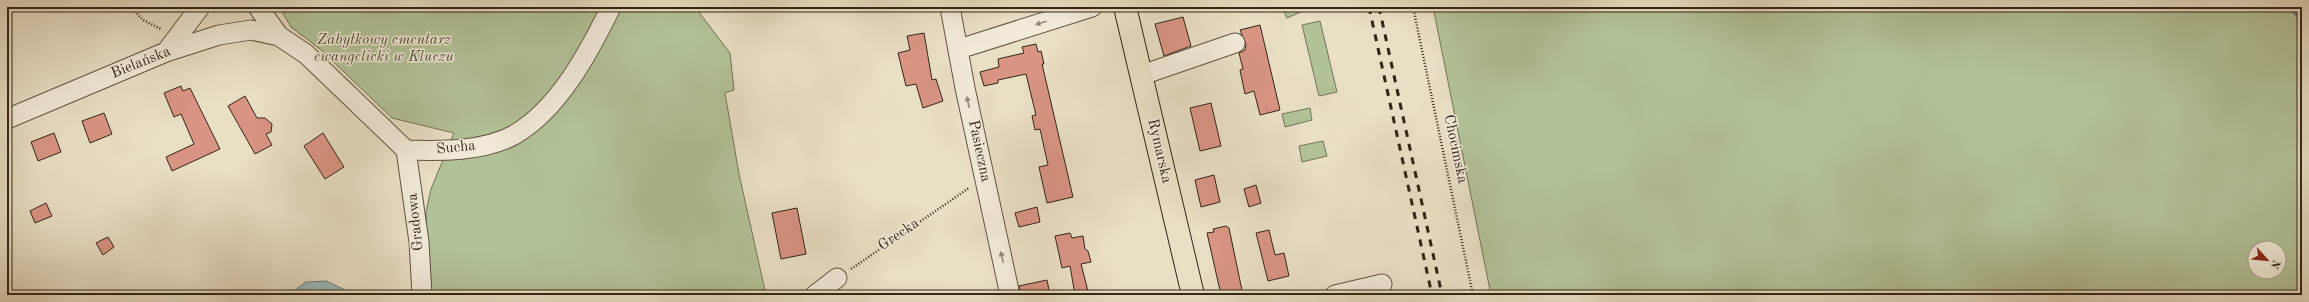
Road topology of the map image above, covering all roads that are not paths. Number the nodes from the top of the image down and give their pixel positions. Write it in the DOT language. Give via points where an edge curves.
graph roads {
  1 [pos="200,7"];
  2 [pos="258,7"];
  3 [pos="610,7"];
  4 [pos="950,7"];
  5 [pos="1092,7"];
  6 [pos="1126,7"];
  7 [pos="279,36"];
  8 [pos="1235,44"];
  9 [pos="959,49"];
  10 [pos="166,52"];
  11 [pos="1142,75"];
  12 [pos="7,119"];
  13 [pos="406,150"];
  14 [pos="837,278"];
  15 [pos="1382,284"];
  16 [pos="422,295"];
  17 [pos="815,295"];
  18 [pos="1010,295"];
  19 [pos="1193,295"];
  20 [pos="1335,295"];
  1 -- 10 [label="street"];
  2 -- 7 [label="street"];
  3 -- 13 [label="street, Sucha" via="592,44 556,96 534,120 513,135 459,150"];
  4 -- 9 [label="street, Pasieczna"];
  5 -- 9 [label="street, one-way"];
  6 -- 11 [label="main road, Rymarska"];
  7 -- 10 [label="street, Bielańska" via="251,30 230,32"];
  7 -- 13 [label="street" via="306,54"];
  8 -- 11 [label="street"];
  18 -- 9 [label="street, Pasieczna, one-way"];
  10 -- 12 [label="street, Bielańska"];
  11 -- 19 [label="main road, Rymarska"];
  13 -- 16 [label="street, Gradowa" via="418,235"];
  14 -- 17 [label="street"];
  15 -- 20 [label="street"];
}
